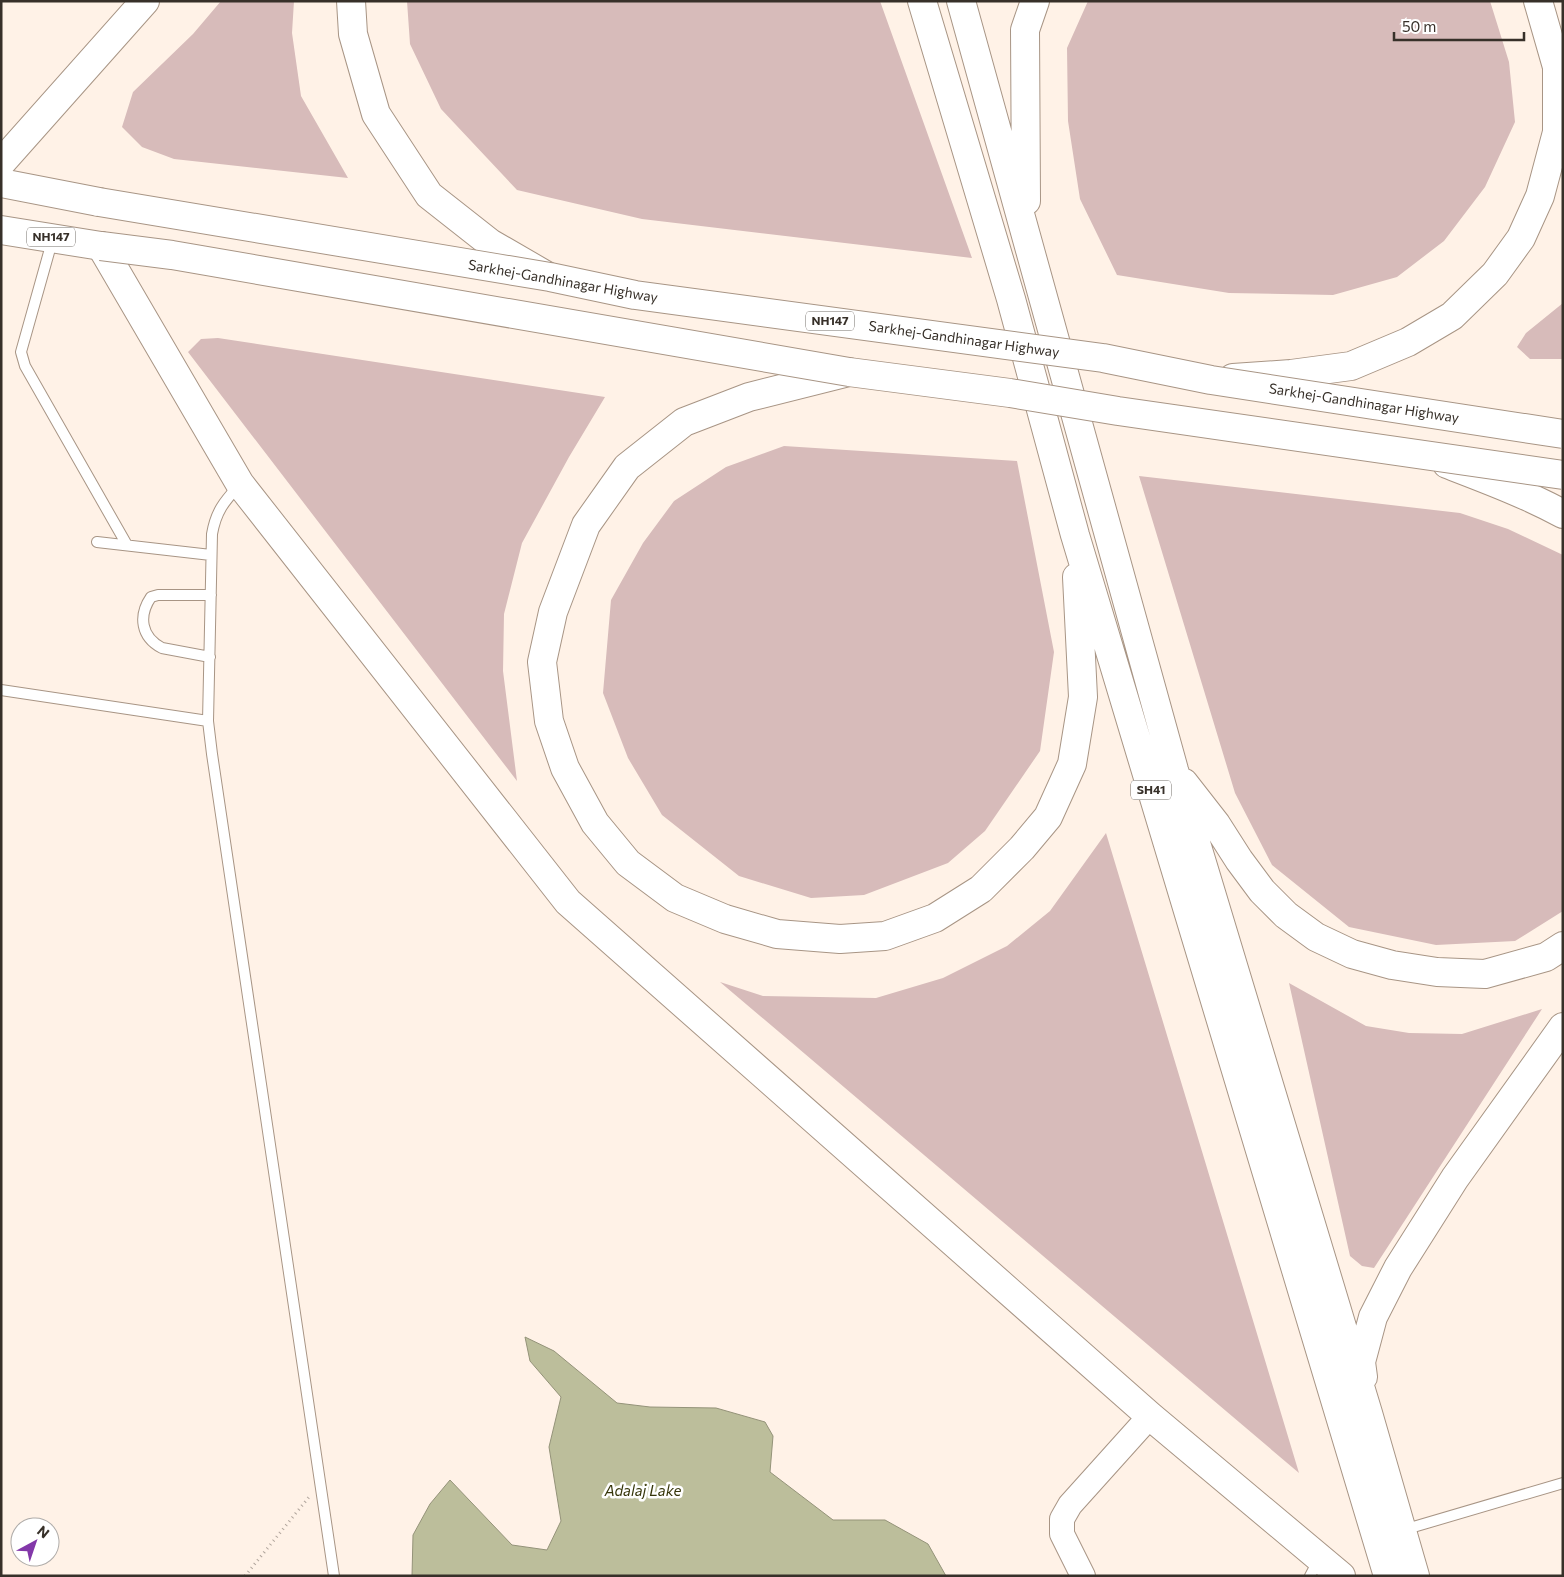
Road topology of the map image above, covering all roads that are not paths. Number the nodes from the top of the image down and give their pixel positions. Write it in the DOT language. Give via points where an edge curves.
graph roads {
  1 [pos="145,1"];
  2 [pos="351,1"];
  3 [pos="922,1"];
  4 [pos="961,1"];
  5 [pos="1035,1"];
  6 [pos="1538,1"];
  7 [pos="1,162"];
  8 [pos="1,183"];
  9 [pos="1,230"];
  10 [pos="1026,235"];
  11 [pos="54,238"];
  12 [pos="101,246"];
  13 [pos="550,278"];
  14 [pos="849,372"];
  15 [pos="1211,380"];
  16 [pos="1563,434"];
  17 [pos="1427,456"];
  18 [pos="1563,475"];
  19 [pos="240,484"];
  20 [pos="1563,514"];
  21 [pos="1075,535"];
  22 [pos="97,542"];
  23 [pos="127,545"];
  24 [pos="211,555"];
  25 [pos="211,595"];
  26 [pos="210,656"];
  27 [pos="1,690"];
  28 [pos="208,721"];
  29 [pos="1174,770"];
  30 [pos="1563,946"];
  31 [pos="1563,1027"];
  32 [pos="1368,1413"];
  33 [pos="1150,1416"];
  34 [pos="1563,1483"];
  35 [pos="1402,1531"];
  36 [pos="1315,1567"];
  37 [pos="334,1576"];
  38 [pos="1083,1576"];
  39 [pos="1341,1576"];
  40 [pos="1388,1576"];
  41 [pos="1415,1576"];
  1 -- 7 [label="main road"];
  2 -- 13 [label="main road" via="353,34 376,114 429,195 490,243"];
  3 -- 21 [label="main road, SH41" via="1010,298"];
  4 -- 10 [label="main road, SH41"];
  5 -- 10 [label="main road" via="1025,30"];
  6 -- 15 [label="main road" via="1556,67 1557,132 1540,196 1521,238 1495,274 1452,316 1408,342 1350,366"];
  8 -- 13 [label="main road, Sarkhej-Gandhinagar Highway / NH147, bridge"];
  9 -- 11 [label="main road, NH147"];
  10 -- 29 [label="main road, SH41"];
  11 -- 12 [label="main road, NH147"];
  11 -- 23 [label="lane" via="21,352 25,366"];
  12 -- 14 [label="main road, NH147, bridge" via="172,255"];
  12 -- 19 [label="main road"];
  13 -- 15 [label="main road, Sarkhej-Gandhinagar Highway / NH147, bridge" via="635,294 1103,358"];
  14 -- 17 [label="main road, NH147, bridge"];
  14 -- 21 [label="main road" via="749,397 684,422 634,462 586,525 553,612 542,662 548,721 565,768 595,823 628,863 675,898 724,919 777,934 840,939 885,936 934,918 981,888 1048,817 1072,764 1083,697"];
  15 -- 16 [label="main road, Sarkhej-Gandhinagar Highway / NH147, bridge"];
  17 -- 18 [label="main road, NH147, bridge"];
  17 -- 20 [label="main road" via="1497,483"];
  19 -- 24 [label="lane" via="222,504 215,518"];
  19 -- 33 [label="main road" via="568,902"];
  21 -- 40 [label="main road, SH41"];
  22 -- 23 [label="lane"];
  23 -- 24 [label="lane"];
  24 -- 25 [label="lane"];
  25 -- 26 [label="lane"];
  25 -- 26 [label="lane" via="158,595 151,597 144,613 144,631 156,645"];
  26 -- 28 [label="lane"];
  27 -- 28 [label="lane"];
  28 -- 37 [label="lane"];
  29 -- 30 [label="main road" via="1268,897 1286,915 1316,936 1352,954 1401,967 1485,974 1546,956"];
  29 -- 32 [label="main road, SH41"];
  31 -- 32 [label="main road" via="1455,1178 1394,1276 1374,1317 1361,1362"];
  32 -- 35 [label="main road, SH41"];
  33 -- 36 [label="main road"];
  33 -- 38 [label="street" via="1070,1505 1062,1519 1062,1534"];
  34 -- 35 [label="lane"];
  35 -- 41 [label="main road, SH41"];
  36 -- 39 [label="main road"];
}
